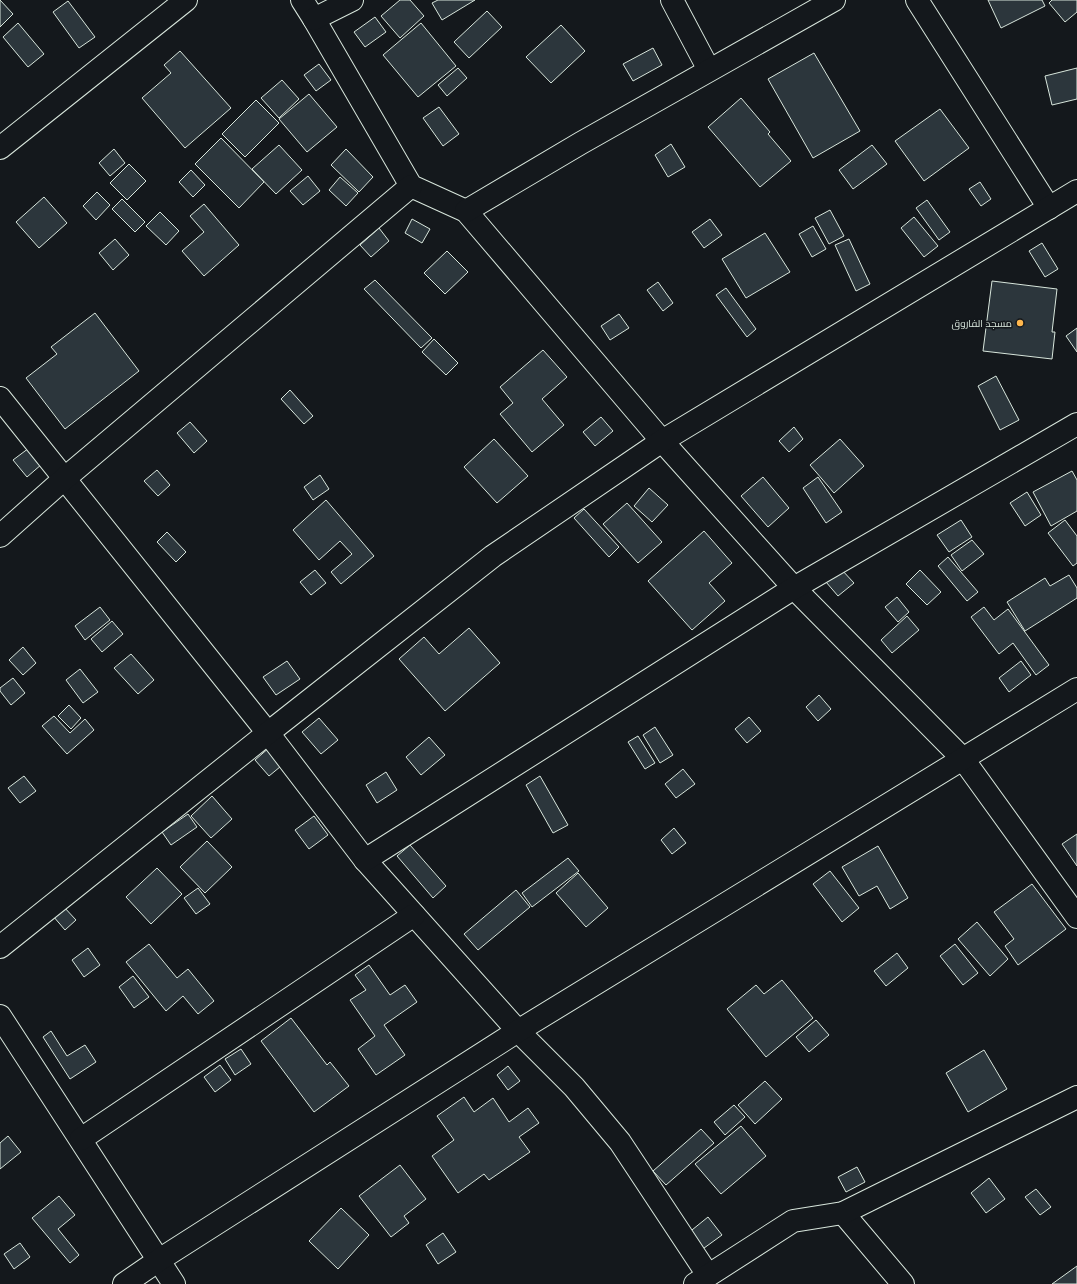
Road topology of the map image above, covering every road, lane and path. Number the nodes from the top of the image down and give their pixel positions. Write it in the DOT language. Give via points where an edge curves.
graph roads {
  1 [pos="186,0"];
  2 [pos="302,0"];
  3 [pos="352,0"];
  4 [pos="672,0"];
  5 [pos="834,0"];
  6 [pos="917,0"];
  7 [pos="314,19"];
  8 [pos="709,70"];
  9 [pos="0,148"];
  10 [pos="411,186"];
  11 [pos="1077,191"];
  12 [pos="1049,208"];
  13 [pos="466,211"];
  14 [pos="0,398"];
  15 [pos="1077,424"];
  16 [pos="662,440"];
  17 [pos="64,479"];
  18 [pos="0,536"];
  19 [pos="794,588"];
  20 [pos="1077,690"];
  21 [pos="268,733"];
  22 [pos="963,759"];
  23 [pos="365,860"];
  24 [pos="414,915"];
  25 [pos="1077,917"];
  26 [pos="0,947"];
  27 [pos="0,1016"];
  28 [pos="518,1031"];
  29 [pos="1077,1097"];
  30 [pos="81,1139"];
  31 [pos="843,1213"];
  32 [pos="159,1260"];
  33 [pos="702,1279"];
  34 [pos="124,1284"];
  35 [pos="174,1284"];
  36 [pos="903,1284"];
  1 -- 9 [label="street"];
  2 -- 7 [label="street"];
  3 -- 7 [label="street"];
  4 -- 8 [label="street"];
  5 -- 8 [label="street"];
  6 -- 12 [label="street"];
  7 -- 10 [label="street"];
  8 -- 13 [label="street"];
  10 -- 13 [label="street"];
  10 -- 17 [label="street"];
  11 -- 12 [label="street"];
  12 -- 16 [label="street"];
  13 -- 16 [label="street"];
  14 -- 17 [label="street"];
  15 -- 19 [label="street"];
  16 -- 19 [label="street"];
  16 -- 21 [label="street" via="493,556"];
  17 -- 18 [label="street"];
  17 -- 21 [label="street"];
  19 -- 22 [label="street"];
  19 -- 23 [label="street"];
  20 -- 22 [label="street"];
  21 -- 23 [label="street"];
  21 -- 26 [label="street"];
  22 -- 25 [label="street"];
  22 -- 28 [label="street"];
  23 -- 24 [label="street"];
  24 -- 28 [label="street"];
  24 -- 30 [label="street"];
  27 -- 30 [label="street"];
  28 -- 32 [label="street"];
  28 -- 33 [label="street" via="574,1087 620,1142"];
  29 -- 31 [label="street"];
  30 -- 32 [label="street"];
  31 -- 33 [label="street" via="793,1221"];
  31 -- 36 [label="street"];
  32 -- 34 [label="street"];
  32 -- 35 [label="street"];
}
